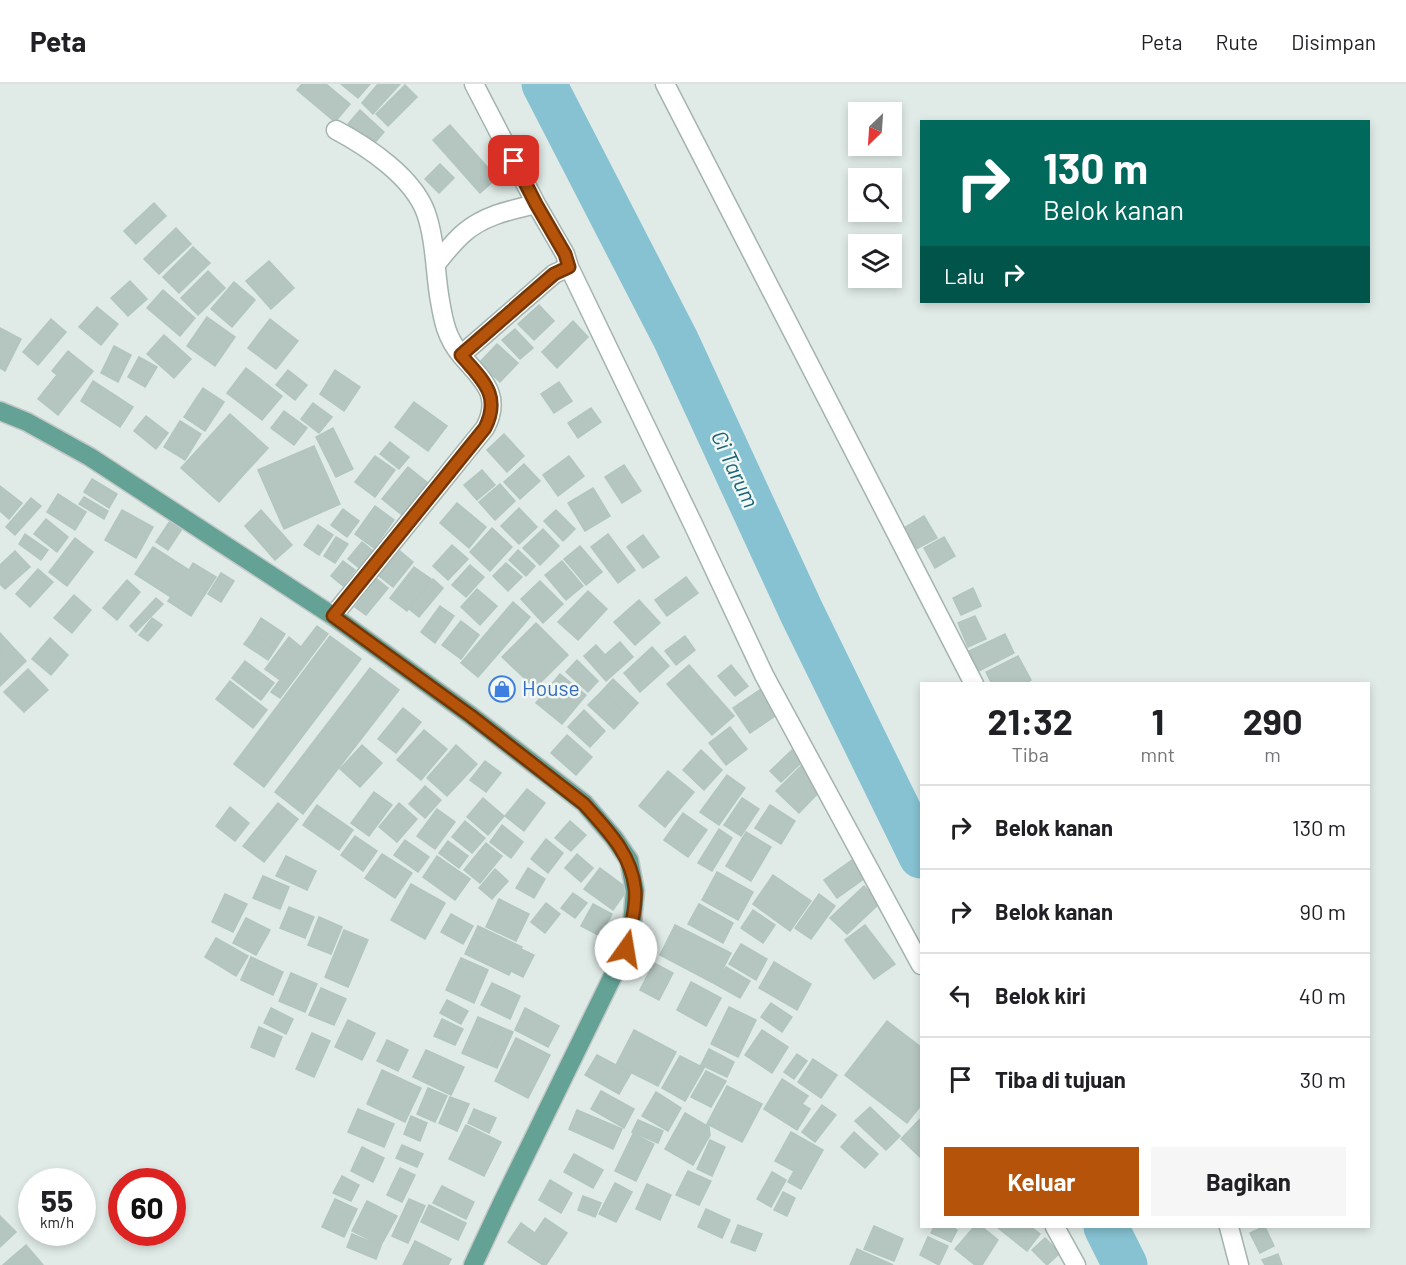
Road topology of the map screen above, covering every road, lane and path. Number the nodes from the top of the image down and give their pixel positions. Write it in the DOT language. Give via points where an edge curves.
graph roads {
  1 [pos="474,84"];
  2 [pos="664,84"];
  3 [pos="336,130"];
  4 [pos="536,204"];
  5 [pos="436,264"];
  6 [pos="569,267"];
  7 [pos="461,355"];
  8 [pos="0,411"];
  9 [pos="333,616"];
  10 [pos="973,682"];
  11 [pos="920,963"];
  12 [pos="1056,1228"];
  13 [pos="1229,1228"];
  14 [pos="473,1265"];
  15 [pos="1076,1265"];
  16 [pos="1239,1265"];
  1 -- 4 [label="street"];
  2 -- 10 [label="street"];
  3 -- 5 [label="street" via="393,168 418,196 426,212"];
  4 -- 5 [label="street" via="477,223"];
  4 -- 6 [label="street"];
  5 -- 7 [label="street" via="447,333"];
  6 -- 7 [label="street" via="554,274"];
  6 -- 11 [label="street" via="764,675"];
  7 -- 9 [label="street" via="490,393 489,420"];
  8 -- 9 [label="main road" via="90,457"];
  9 -- 14 [label="main road" via="584,804 614,837 628,860 636,891 626,949"];
  12 -- 15 [label="street"];
  13 -- 16 [label="street"];
}
